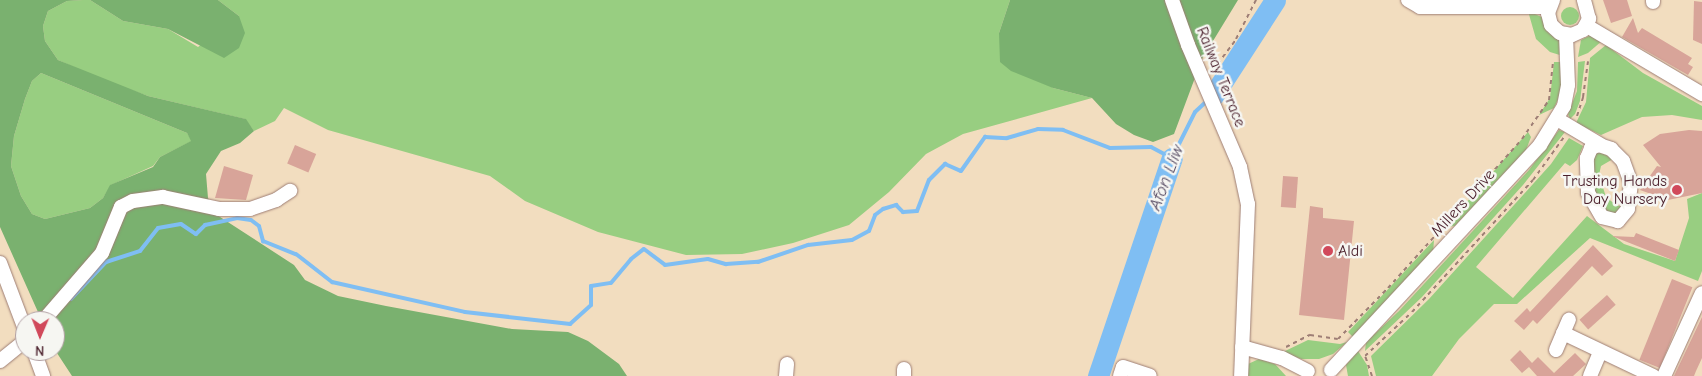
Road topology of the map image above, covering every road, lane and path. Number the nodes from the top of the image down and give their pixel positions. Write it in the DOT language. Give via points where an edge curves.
graph roads {
  1 [pos="1172,0"];
  2 [pos="1256,0"];
  3 [pos="1408,0"];
  4 [pos="1584,0"];
  5 [pos="1482,3"];
  6 [pos="1552,4"];
  7 [pos="1587,26"];
  8 [pos="1566,35"];
  9 [pos="1553,62"];
  10 [pos="1588,62"];
  11 [pos="1205,86"];
  12 [pos="1701,90"];
  13 [pos="1557,119"];
  14 [pos="1570,127"];
  15 [pos="1601,145"];
  16 [pos="290,191"];
  17 [pos="0,263"];
  18 [pos="1702,293"];
  19 [pos="18,311"];
  20 [pos="52,311"];
  21 [pos="1569,320"];
  22 [pos="1563,333"];
  23 [pos="1242,347"];
  24 [pos="1286,347"];
  25 [pos="15,349"];
  26 [pos="1556,350"];
  27 [pos="1600,352"];
  28 [pos="0,361"];
  29 [pos="38,361"];
  30 [pos="1333,373"];
  31 [pos="1306,374"];
  32 [pos="43,376"];
  33 [pos="1120,376"];
  34 [pos="1150,376"];
  35 [pos="1241,376"];
  36 [pos="1372,376"];
  37 [pos="1590,376"];
  38 [pos="1653,376"];
  39 [pos="1664,376"];
  1 -- 11 [label="street, Railway Terrace"];
  2 -- 11 [label="path" via="1236,40"];
  3 -- 5 [label="street" via="1420,7"];
  4 -- 7 [label="street" via="1590,12"];
  5 -- 6 [label="street"];
  6 -- 8 [label="street" via="1551,25"];
  7 -- 8 [label="street" via="1578,33"];
  7 -- 12 [label="street"];
  8 -- 13 [label="street, Millers Drive" via="1568,85"];
  9 -- 24 [label="path" via="1549,100 1522,139 1388,288 1338,338 1310,335"];
  10 -- 14 [label="path" via="1581,107"];
  11 -- 23 [label="street, Railway Terrace" via="1240,167 1248,204"];
  13 -- 14 [label="street"];
  13 -- 30 [label="street, Millers Drive" via="1540,145"];
  14 -- 15 [label="street"];
  14 -- 36 [label="path" via="1533,180 1412,312 1365,356"];
  15 -- 15 [label="street" via="1611,149 1623,161 1632,183 1628,209 1618,221 1608,221 1598,212 1589,198 1585,181 1589,152 1594,146"];
  16 -- 20 [label="street" via="250,209 220,209 163,197 133,201 121,207 102,253"];
  17 -- 19 [label="street"];
  18 -- 39 [label="street"];
  21 -- 22 [label="street"];
  22 -- 26 [label="street"];
  22 -- 27 [label="street"];
  23 -- 31 [label="street" via="1282,358"];
  23 -- 35 [label="street, Railway Terrace"];
  25 -- 28 [label="street"];
  27 -- 37 [label="street"];
  27 -- 38 [label="street"];
  29 -- 32 [label="street"];
  30 -- 31 [label="street" via="1322,366"];
  33 -- 34 [label="street" via="1123,367"];
}
